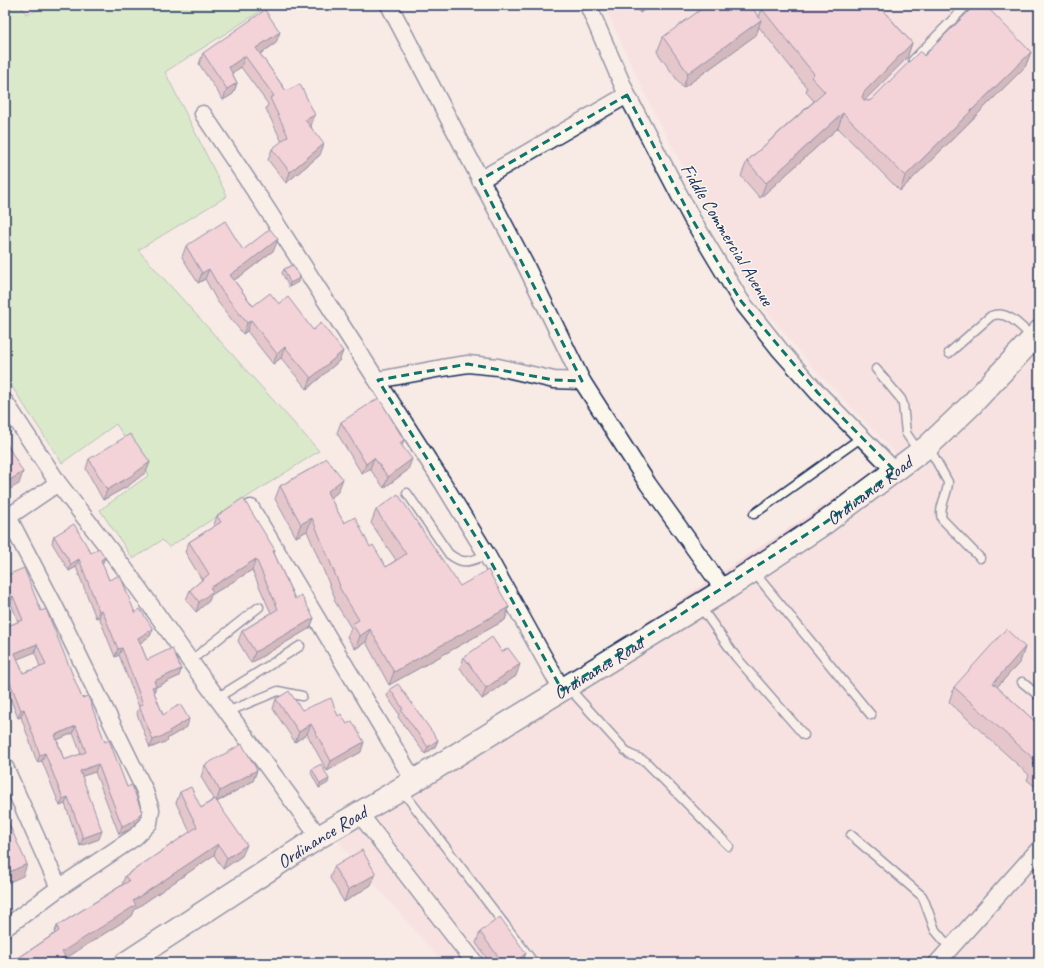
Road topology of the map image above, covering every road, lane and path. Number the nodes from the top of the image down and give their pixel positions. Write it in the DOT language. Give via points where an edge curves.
graph roads {
  1 [pos="388,5"];
  2 [pos="588,5"];
  3 [pos="967,5"];
  4 [pos="907,66"];
  5 [pos="627,95"];
  6 [pos="203,114"];
  7 [pos="480,180"];
  8 [pos="1035,341"];
  9 [pos="948,353"];
  10 [pos="876,369"];
  11 [pos="378,380"];
  12 [pos="582,381"];
  13 [pos="5,402"];
  14 [pos="862,437"];
  15 [pos="924,449"];
  16 [pos="895,470"];
  17 [pos="58,483"];
  18 [pos="407,493"];
  19 [pos="251,508"];
  20 [pos="754,514"];
  21 [pos="6,518"];
  22 [pos="487,555"];
  23 [pos="980,558"];
  24 [pos="752,571"];
  25 [pos="724,590"];
  26 [pos="699,605"];
  27 [pos="258,607"];
  28 [pos="300,646"];
  29 [pos="190,662"];
  30 [pos="1022,682"];
  31 [pos="565,688"];
  32 [pos="302,696"];
  33 [pos="1039,696"];
  34 [pos="217,698"];
  35 [pos="227,712"];
  36 [pos="871,715"];
  37 [pos="804,735"];
  38 [pos="5,767"];
  39 [pos="407,785"];
  40 [pos="359,813"];
  41 [pos="851,835"];
  42 [pos="319,837"];
  43 [pos="728,846"];
  44 [pos="1039,849"];
  45 [pos="60,888"];
  46 [pos="5,928"];
  47 [pos="950,948"];
  48 [pos="126,963"];
  49 [pos="474,963"];
  50 [pos="534,963"];
  51 [pos="937,963"];
  1 -- 7 [label="street"];
  2 -- 5 [label="street, Fiddle Commercial Avenue"];
  3 -- 4 [label="lane"];
  5 -- 7 [label="street"];
  5 -- 14 [label="street, Fiddle Commercial Avenue" via="692,219 741,301 818,393"];
  6 -- 11 [label="street"];
  7 -- 12 [label="street" via="527,268"];
  8 -- 9 [label="lane" via="1011,318 996,314"];
  8 -- 15 [label="street, Ordinance Road"];
  10 -- 15 [label="lane" via="901,399 906,433"];
  11 -- 12 [label="street" via="468,364 498,367 554,380"];
  11 -- 22 [label="street"];
  12 -- 25 [label="street" via="648,484"];
  13 -- 17 [label="street"];
  14 -- 16 [label="street, Fiddle Commercial Avenue"];
  14 -- 20 [label="lane"];
  15 -- 16 [label="street, Ordinance Road"];
  15 -- 23 [label="lane" via="948,482 940,513 942,519"];
  16 -- 24 [label="street, Ordinance Road" via="826,522"];
  17 -- 21 [label="street"];
  17 -- 29 [label="street" via="124,568"];
  18 -- 22 [label="lane" via="449,554 459,561 466,562"];
  19 -- 39 [label="street"];
  21 -- 45 [label="street" via="54,605 144,789 151,810 149,823 135,837"];
  22 -- 31 [label="street"];
  24 -- 25 [label="street, Ordinance Road"];
  24 -- 36 [label="lane"];
  25 -- 26 [label="street, Ordinance Road"];
  26 -- 31 [label="street, Ordinance Road"];
  26 -- 37 [label="lane" via="736,657"];
  27 -- 29 [label="lane"];
  28 -- 34 [label="lane"];
  29 -- 34 [label="street"];
  30 -- 33 [label="lane"];
  31 -- 39 [label="street, Ordinance Road"];
  31 -- 43 [label="lane" via="624,750 645,761"];
  32 -- 35 [label="lane" via="278,691"];
  34 -- 35 [label="street"];
  35 -- 42 [label="street"];
  38 -- 45 [label="street"];
  39 -- 40 [label="street, Ordinance Road"];
  39 -- 50 [label="lane"];
  40 -- 42 [label="street, Ordinance Road"];
  40 -- 49 [label="street"];
  41 -- 47 [label="lane" via="922,896 934,930"];
  42 -- 48 [label="street, Ordinance Road"];
  44 -- 47 [label="street"];
  45 -- 46 [label="street"];
  47 -- 51 [label="street"];
}
